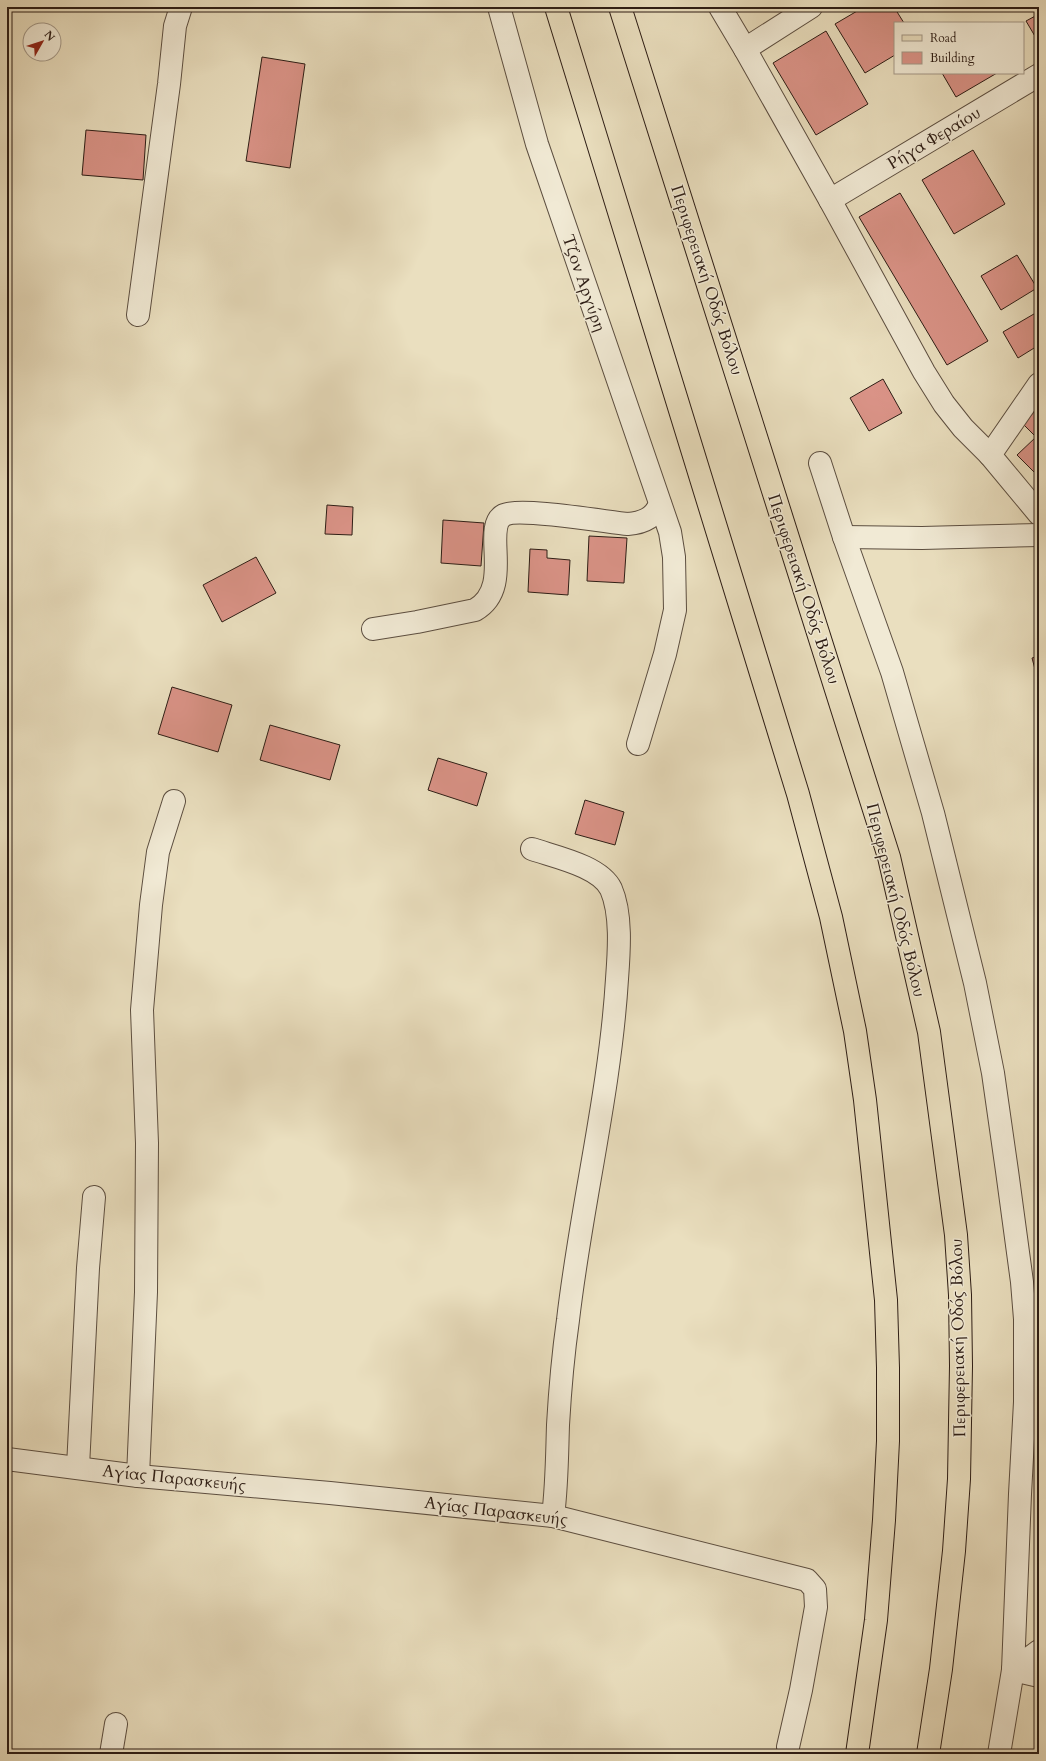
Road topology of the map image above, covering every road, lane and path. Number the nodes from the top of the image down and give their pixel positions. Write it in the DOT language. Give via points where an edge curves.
graph roads {
  1 [pos="181,7"];
  2 [pos="499,7"];
  3 [pos="556,7"];
  4 [pos="620,7"];
  5 [pos="720,7"];
  6 [pos="811,7"];
  7 [pos="745,49"];
  8 [pos="1039,75"];
  9 [pos="830,200"];
  10 [pos="138,315"];
  11 [pos="1039,384"];
  12 [pos="990,455"];
  13 [pos="820,463"];
  14 [pos="660,504"];
  15 [pos="1039,514"];
  16 [pos="1039,535"];
  17 [pos="844,537"];
  18 [pos="373,628"];
  19 [pos="638,744"];
  20 [pos="174,801"];
  21 [pos="532,849"];
  22 [pos="94,1197"];
  23 [pos="7,1459"];
  24 [pos="78,1467"];
  25 [pos="138,1476"];
  26 [pos="553,1516"];
  27 [pos="1039,1651"];
  28 [pos="1012,1670"];
  29 [pos="1039,1676"];
  30 [pos="116,1724"];
  31 [pos="788,1747"];
  32 [pos="111,1754"];
  33 [pos="857,1754"];
  34 [pos="928,1754"];
  35 [pos="999,1754"];
  1 -- 10 [label="street" via="174,26 169,84"];
  2 -- 14 [label="street, Τζον Αργύρη" via="537,144"];
  3 -- 33 [label="main road" via="798,794 831,917 855,1031 883,1263 888,1368 886,1465 876,1620"];
  4 -- 34 [label="main road, Περιφερειακή Οδός Βόλου" via="889,857 929,1032 956,1235 961,1366 959,1479 954,1551"];
  5 -- 7 [label="street"];
  6 -- 7 [label="street"];
  7 -- 9 [label="street"];
  8 -- 9 [label="street, Ρήγα Φεραίου"];
  9 -- 12 [label="street" via="944,404"];
  11 -- 12 [label="street"];
  12 -- 15 [label="street"];
  13 -- 17 [label="street"];
  14 -- 18 [label="street" via="651,517 640,523 628,524 533,513 504,515 499,520 495,538 497,565 494,586 482,606 475,610 417,622"];
  14 -- 19 [label="street, Τζον Αργύρη" via="670,532 674,557 675,610 665,654"];
  16 -- 17 [label="street"];
  17 -- 28 [label="street" via="892,672 933,813 973,975 993,1073 1025,1319 1025,1402"];
  20 -- 25 [label="street" via="158,852 142,1010 147,1143 146,1285"];
  21 -- 26 [label="street" via="592,870 604,880 614,898 619,949 607,1080 578,1241 568,1321 560,1398"];
  22 -- 24 [label="street"];
  23 -- 24 [label="street, Αγίας Παρασκευής"];
  24 -- 25 [label="street, Αγίας Παρασκευής"];
  25 -- 26 [label="street, Αγίας Παρασκευής"];
  26 -- 31 [label="street, Αγίας Παρασκευής" via="807,1580 815,1590 816,1606"];
  27 -- 28 [label="street"];
  28 -- 29 [label="street"];
  28 -- 35 [label="street"];
  30 -- 32 [label="street"];
}
